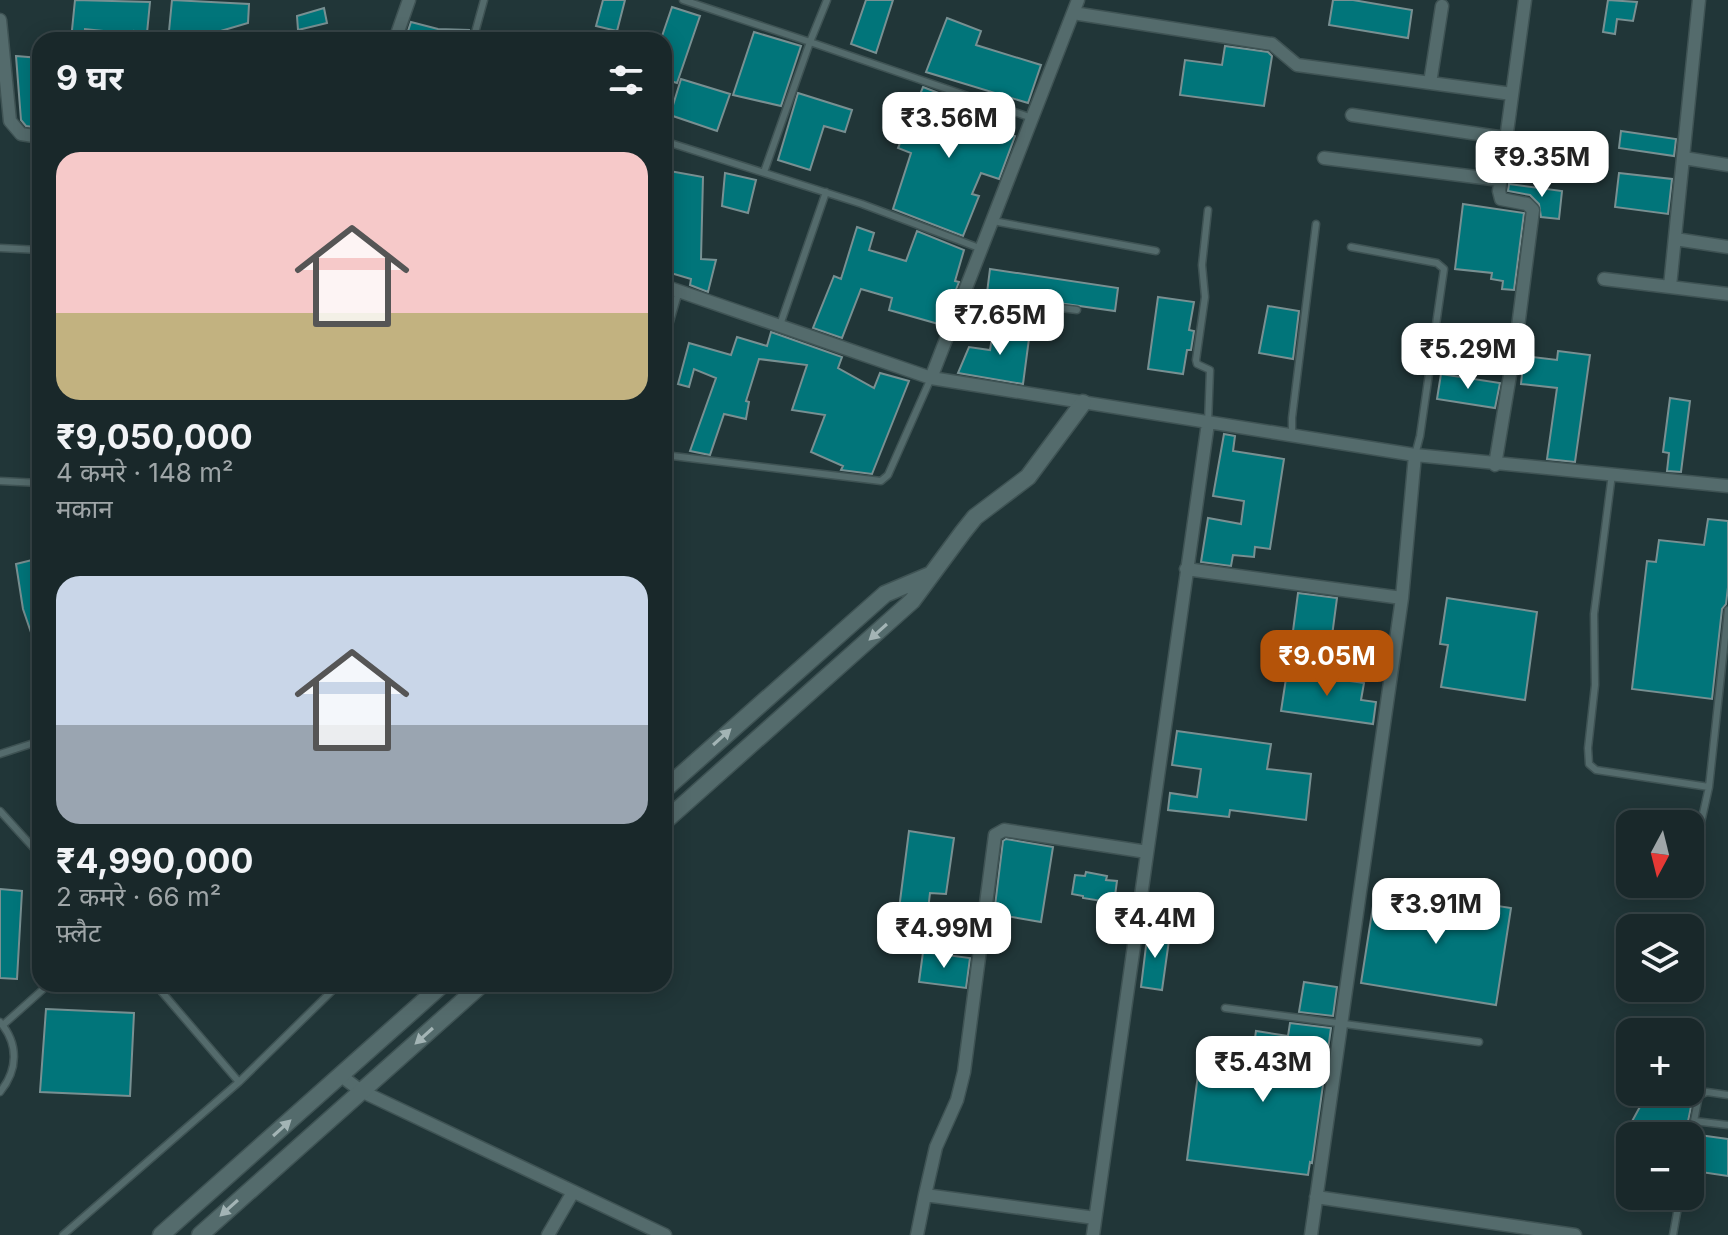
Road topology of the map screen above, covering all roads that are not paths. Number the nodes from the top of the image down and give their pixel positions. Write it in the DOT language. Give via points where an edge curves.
graph roads {
  1 [pos="409,0"];
  2 [pos="484,0"];
  3 [pos="683,0"];
  4 [pos="827,0"];
  5 [pos="1078,0"];
  6 [pos="1525,0"];
  7 [pos="1699,0"];
  8 [pos="1442,6"];
  9 [pos="1073,13"];
  10 [pos="0,20"];
  11 [pos="398,32"];
  12 [pos="475,32"];
  13 [pos="810,42"];
  14 [pos="1430,83"];
  15 [pos="1512,94"];
  16 [pos="1352,115"];
  17 [pos="1032,118"];
  18 [pos="32,136"];
  19 [pos="1505,138"];
  20 [pos="672,143"];
  21 [pos="1324,158"];
  22 [pos="1684,158"];
  23 [pos="1728,165"];
  24 [pos="764,172"];
  25 [pos="1500,180"];
  26 [pos="826,192"];
  27 [pos="1208,210"];
  28 [pos="993,221"];
  29 [pos="1316,224"];
  30 [pos="1675,239"];
  31 [pos="1351,247"];
  32 [pos="1728,247"];
  33 [pos="0,248"];
  34 [pos="982,249"];
  35 [pos="32,250"];
  36 [pos="1156,251"];
  37 [pos="1604,279"];
  38 [pos="1670,286"];
  39 [pos="672,289"];
  40 [pos="679,291"];
  41 [pos="1728,294"];
  42 [pos="963,296"];
  43 [pos="1077,310"];
  44 [pos="672,315"];
  45 [pos="779,326"];
  46 [pos="931,378"];
  47 [pos="1083,403"];
  48 [pos="1208,423"];
  49 [pos="1292,436"];
  50 [pos="1415,455"];
  51 [pos="672,456"];
  52 [pos="1495,465"];
  53 [pos="1612,474"];
  54 [pos="0,481"];
  55 [pos="32,483"];
  56 [pos="1728,486"];
  57 [pos="1186,569"];
  58 [pos="931,575"];
  59 [pos="1402,598"];
  60 [pos="1728,610"];
  61 [pos="32,744"];
  62 [pos="0,754"];
  63 [pos="672,783"];
  64 [pos="1709,787"];
  65 [pos="1704,810"];
  66 [pos="0,811"];
  67 [pos="672,815"];
  68 [pos="32,846"];
  69 [pos="1147,852"];
  70 [pos="39,992"];
  71 [pos="162,992"];
  72 [pos="331,992"];
  73 [pos="434,992"];
  74 [pos="473,992"];
  75 [pos="1225,1008"];
  76 [pos="1342,1023"];
  77 [pos="1,1024"];
  78 [pos="1479,1042"];
  79 [pos="340,1075"];
  80 [pos="239,1082"];
  81 [pos="361,1091"];
  82 [pos="0,1092"];
  83 [pos="1728,1095"];
  84 [pos="1694,1121"];
  85 [pos="1728,1125"];
  86 [pos="573,1192"];
  87 [pos="925,1195"];
  88 [pos="1316,1197"];
  89 [pos="1677,1210"];
  90 [pos="1095,1218"];
  91 [pos="63,1235"];
  92 [pos="161,1235"];
  93 [pos="200,1235"];
  94 [pos="548,1235"];
  95 [pos="665,1235"];
  96 [pos="917,1235"];
  97 [pos="1093,1235"];
  98 [pos="1311,1235"];
  99 [pos="1575,1235"];
  100 [pos="1673,1235"];
  1 -- 11 [label="street"];
  2 -- 12 [label="lane"];
  3 -- 13 [label="lane"];
  4 -- 13 [label="lane"];
  5 -- 9 [label="street"];
  6 -- 15 [label="street"];
  7 -- 22 [label="street"];
  8 -- 14 [label="street"];
  9 -- 14 [label="street" via="1272,44 1297,65"];
  9 -- 17 [label="street"];
  10 -- 18 [label="street" via="10,121 21,134"];
  13 -- 17 [label="lane"];
  13 -- 24 [label="lane"];
  14 -- 15 [label="street"];
  15 -- 19 [label="street"];
  16 -- 19 [label="street"];
  17 -- 28 [label="street"];
  19 -- 25 [label="street"];
  20 -- 24 [label="lane"];
  21 -- 25 [label="street"];
  22 -- 23 [label="street"];
  22 -- 30 [label="street"];
  24 -- 26 [label="lane"];
  25 -- 52 [label="street" via="1501,199 1533,210"];
  26 -- 34 [label="lane"];
  26 -- 45 [label="lane"];
  27 -- 48 [label="lane" via="1196,360 1210,370"];
  28 -- 34 [label="street"];
  28 -- 36 [label="lane"];
  29 -- 49 [label="lane"];
  30 -- 32 [label="street"];
  30 -- 38 [label="street"];
  31 -- 50 [label="lane" via="1437,263 1444,269"];
  33 -- 35 [label="lane"];
  34 -- 42 [label="street"];
  37 -- 38 [label="street"];
  38 -- 41 [label="street"];
  39 -- 40 [label="street"];
  40 -- 44 [label="lane"];
  40 -- 45 [label="street"];
  42 -- 43 [label="lane"];
  42 -- 46 [label="street"];
  45 -- 46 [label="street"];
  46 -- 47 [label="street"];
  46 -- 51 [label="lane" via="881,481"];
  47 -- 48 [label="street"];
  47 -- 58 [label="street" via="1028,477 975,517"];
  48 -- 49 [label="street"];
  48 -- 57 [label="street"];
  49 -- 50 [label="street"];
  50 -- 52 [label="street"];
  50 -- 59 [label="street"];
  52 -- 53 [label="street"];
  53 -- 56 [label="street"];
  53 -- 64 [label="lane" via="1594,614 1589,764 1596,770"];
  54 -- 55 [label="lane"];
  57 -- 59 [label="street"];
  57 -- 69 [label="street"];
  63 -- 58 [label="street, one-way" via="885,594"];
  58 -- 67 [label="street, one-way" via="912,601"];
  59 -- 76 [label="street"];
  60 -- 64 [label="lane"];
  61 -- 62 [label="lane"];
  64 -- 65 [label="lane"];
  66 -- 68 [label="lane"];
  69 -- 87 [label="street" via="1004,830 995,835 964,1072 936,1147"];
  69 -- 90 [label="street"];
  70 -- 77 [label="lane"];
  71 -- 80 [label="lane"];
  72 -- 80 [label="lane"];
  73 -- 79 [label="street"];
  74 -- 81 [label="street, one-way"];
  75 -- 76 [label="lane"];
  76 -- 78 [label="lane"];
  76 -- 88 [label="street"];
  77 -- 82 [label="lane" via="12,1044 14,1064"];
  79 -- 81 [label="street"];
  92 -- 79 [label="street, one-way"];
  80 -- 91 [label="lane"];
  81 -- 86 [label="street"];
  81 -- 93 [label="street, one-way"];
  83 -- 84 [label="lane" via="1699,1095"];
  84 -- 85 [label="lane"];
  86 -- 94 [label="street"];
  86 -- 95 [label="street"];
  87 -- 90 [label="street"];
  87 -- 96 [label="street"];
  88 -- 98 [label="street"];
  88 -- 99 [label="street"];
  89 -- 100 [label="lane"];
  90 -- 97 [label="street"];
}
